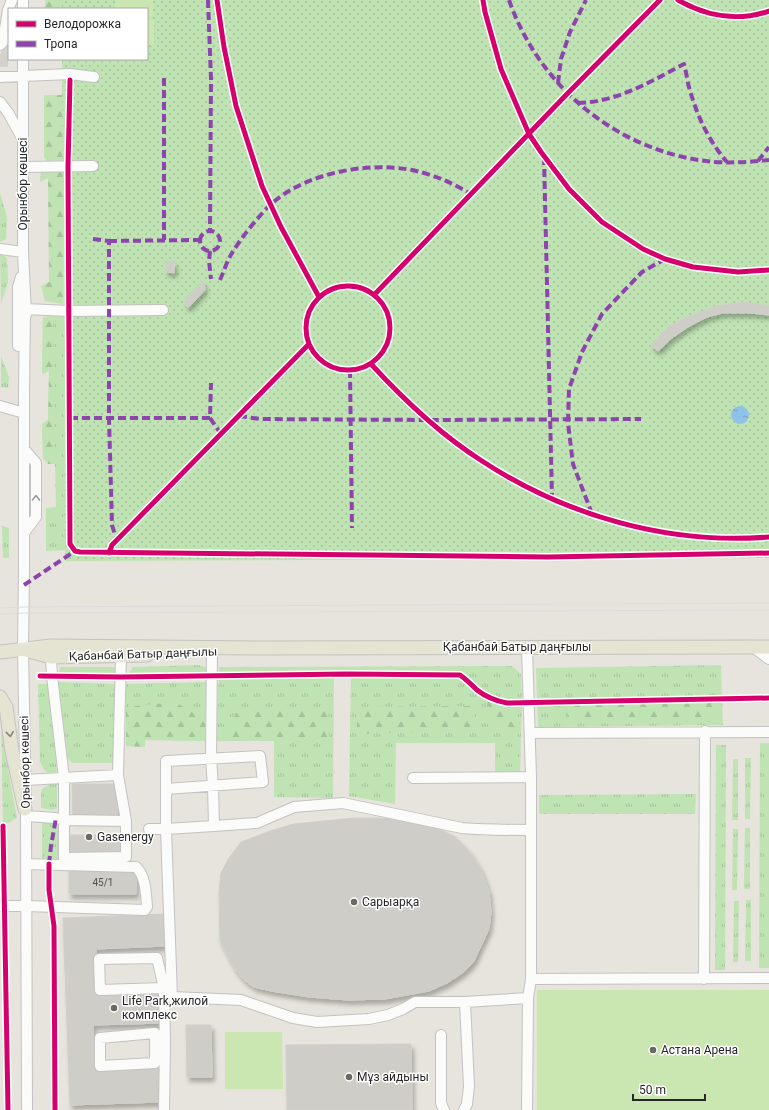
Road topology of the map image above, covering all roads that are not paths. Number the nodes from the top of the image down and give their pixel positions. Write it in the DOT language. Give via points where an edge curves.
graph roads {
  1 [pos="8,10"];
  2 [pos="0,45"];
  3 [pos="23,60"];
  4 [pos="23,76"];
  5 [pos="0,77"];
  6 [pos="94,78"];
  7 [pos="0,102"];
  8 [pos="23,140"];
  9 [pos="23,166"];
  10 [pos="93,166"];
  11 [pos="0,249"];
  12 [pos="23,252"];
  13 [pos="24,267"];
  14 [pos="26,309"];
  15 [pos="163,310"];
  16 [pos="24,382"];
  17 [pos="0,406"];
  18 [pos="24,413"];
  19 [pos="753,647"];
  20 [pos="769,647"];
  21 [pos="264,648"];
  22 [pos="527,648"];
  23 [pos="23,649"];
  24 [pos="0,652"];
  25 [pos="212,652"];
  26 [pos="121,656"];
  27 [pos="51,657"];
  28 [pos="769,659"];
  29 [pos="0,697"];
  30 [pos="705,732"];
  31 [pos="769,732"];
  32 [pos="530,733"];
  33 [pos="211,760"];
  34 [pos="118,775"];
  35 [pos="531,777"];
  36 [pos="64,778"];
  37 [pos="413,778"];
  38 [pos="25,780"];
  39 [pos="214,786"];
  40 [pos="166,788"];
  41 [pos="25,812"];
  42 [pos="64,820"];
  43 [pos="126,820"];
  44 [pos="214,826"];
  45 [pos="166,828"];
  46 [pos="149,829"];
  47 [pos="531,830"];
  48 [pos="26,864"];
  49 [pos="0,906"];
  50 [pos="26,906"];
  51 [pos="769,978"];
  52 [pos="531,979"];
  53 [pos="704,979"];
  54 [pos="164,988"];
  55 [pos="528,998"];
  56 [pos="465,1002"];
  57 [pos="155,1033"];
  58 [pos="440,1035"];
  59 [pos="165,1043"];
  60 [pos="27,1110"];
  61 [pos="164,1110"];
  62 [pos="444,1110"];
  63 [pos="464,1110"];
  64 [pos="527,1110"];
  1 -- 2 [label="street" via="3,42"];
  3 -- 4 [label="street, Орынбор көшесі"];
  4 -- 5 [label="street"];
  4 -- 6 [label="street" via="70,74"];
  4 -- 8 [label="street, Орынбор көшесі"];
  7 -- 8 [label="street"];
  8 -- 9 [label="street, Орынбор көшесі"];
  9 -- 10 [label="street"];
  9 -- 12 [label="street, Орынбор көшесі"];
  11 -- 12 [label="street"];
  12 -- 13 [label="street, Орынбор көшесі"];
  13 -- 14 [label="street, Орынбор көшесі"];
  13 -- 16 [label="street" via="18,287 18,362"];
  14 -- 15 [label="street"];
  14 -- 16 [label="street, Орынбор көшесі"];
  14 -- 18 [label="street, Орынбор көшесі"];
  16 -- 18 [label="street, Орынбор көшесі"];
  17 -- 18 [label="street"];
  18 -- 23 [label="street, Орынбор көшесі"];
  19 -- 20 [label="main road, Қабанбай Батыр даңғылы"];
  19 -- 22 [label="main road, Қабанбай Батыр даңғылы"];
  19 -- 28 [label="street"];
  21 -- 22 [label="main road, Қабанбай Батыр даңғылы"];
  21 -- 23 [label="main road, Қабанбай Батыр даңғылы" via="51,646"];
  21 -- 25 [label="main road, Қабанбай Батыр даңғылы"];
  22 -- 32 [label="street"];
  23 -- 24 [label="main road, Қабанбай Батыр даңғылы"];
  23 -- 27 [label="main road, Қабанбай Батыр даңғылы"];
  23 -- 38 [label="street, Орынбор көшесі"];
  25 -- 26 [label="main road, Қабанбай Батыр даңғылы"];
  25 -- 33 [label="street"];
  26 -- 27 [label="main road, Қабанбай Батыр даңғылы"];
  26 -- 34 [label="street"];
  27 -- 36 [label="street"];
  29 -- 41 [label="main road, one-way" via="6,707"];
  30 -- 31 [label="street"];
  30 -- 32 [label="street"];
  30 -- 53 [label="street"];
  32 -- 35 [label="street"];
  33 -- 39 [label="street"];
  33 -- 39 [label="street" via="260,756 263,782"];
  33 -- 40 [label="street" via="166,761"];
  34 -- 36 [label="street"];
  34 -- 43 [label="street"];
  35 -- 37 [label="street"];
  35 -- 47 [label="street"];
  36 -- 38 [label="street"];
  36 -- 42 [label="street"];
  38 -- 41 [label="street, Орынбор көшесі"];
  39 -- 40 [label="street"];
  39 -- 44 [label="street"];
  40 -- 45 [label="street"];
  41 -- 42 [label="street"];
  41 -- 48 [label="street, Орынбор көшесі"];
  42 -- 43 [label="street"];
  42 -- 43 [label="street" via="64,858 126,857"];
  44 -- 45 [label="street"];
  44 -- 47 [label="street" via="257,823 294,807 343,803 462,828"];
  45 -- 46 [label="street"];
  45 -- 56 [label="street" via="172,998 241,1000 293,1018 317,1022 388,1015 415,1002"];
  47 -- 52 [label="street"];
  48 -- 50 [label="street, Орынбор көшесі"];
  48 -- 50 [label="street" via="136,867 143,882 147,907 145,910"];
  49 -- 50 [label="street"];
  50 -- 60 [label="street, Орынбор көшесі"];
  51 -- 53 [label="street"];
  52 -- 53 [label="street"];
  52 -- 55 [label="street"];
  54 -- 54 [label="street" via="157,958 99,960 100,990"];
  54 -- 59 [label="street"];
  55 -- 56 [label="street"];
  55 -- 64 [label="street"];
  56 -- 63 [label="street" via="469,1086"];
  57 -- 57 [label="street" via="100,1038 100,1066 155,1063"];
  57 -- 59 [label="street"];
  58 -- 62 [label="street" via="441,1103"];
  59 -- 61 [label="street"];
}
